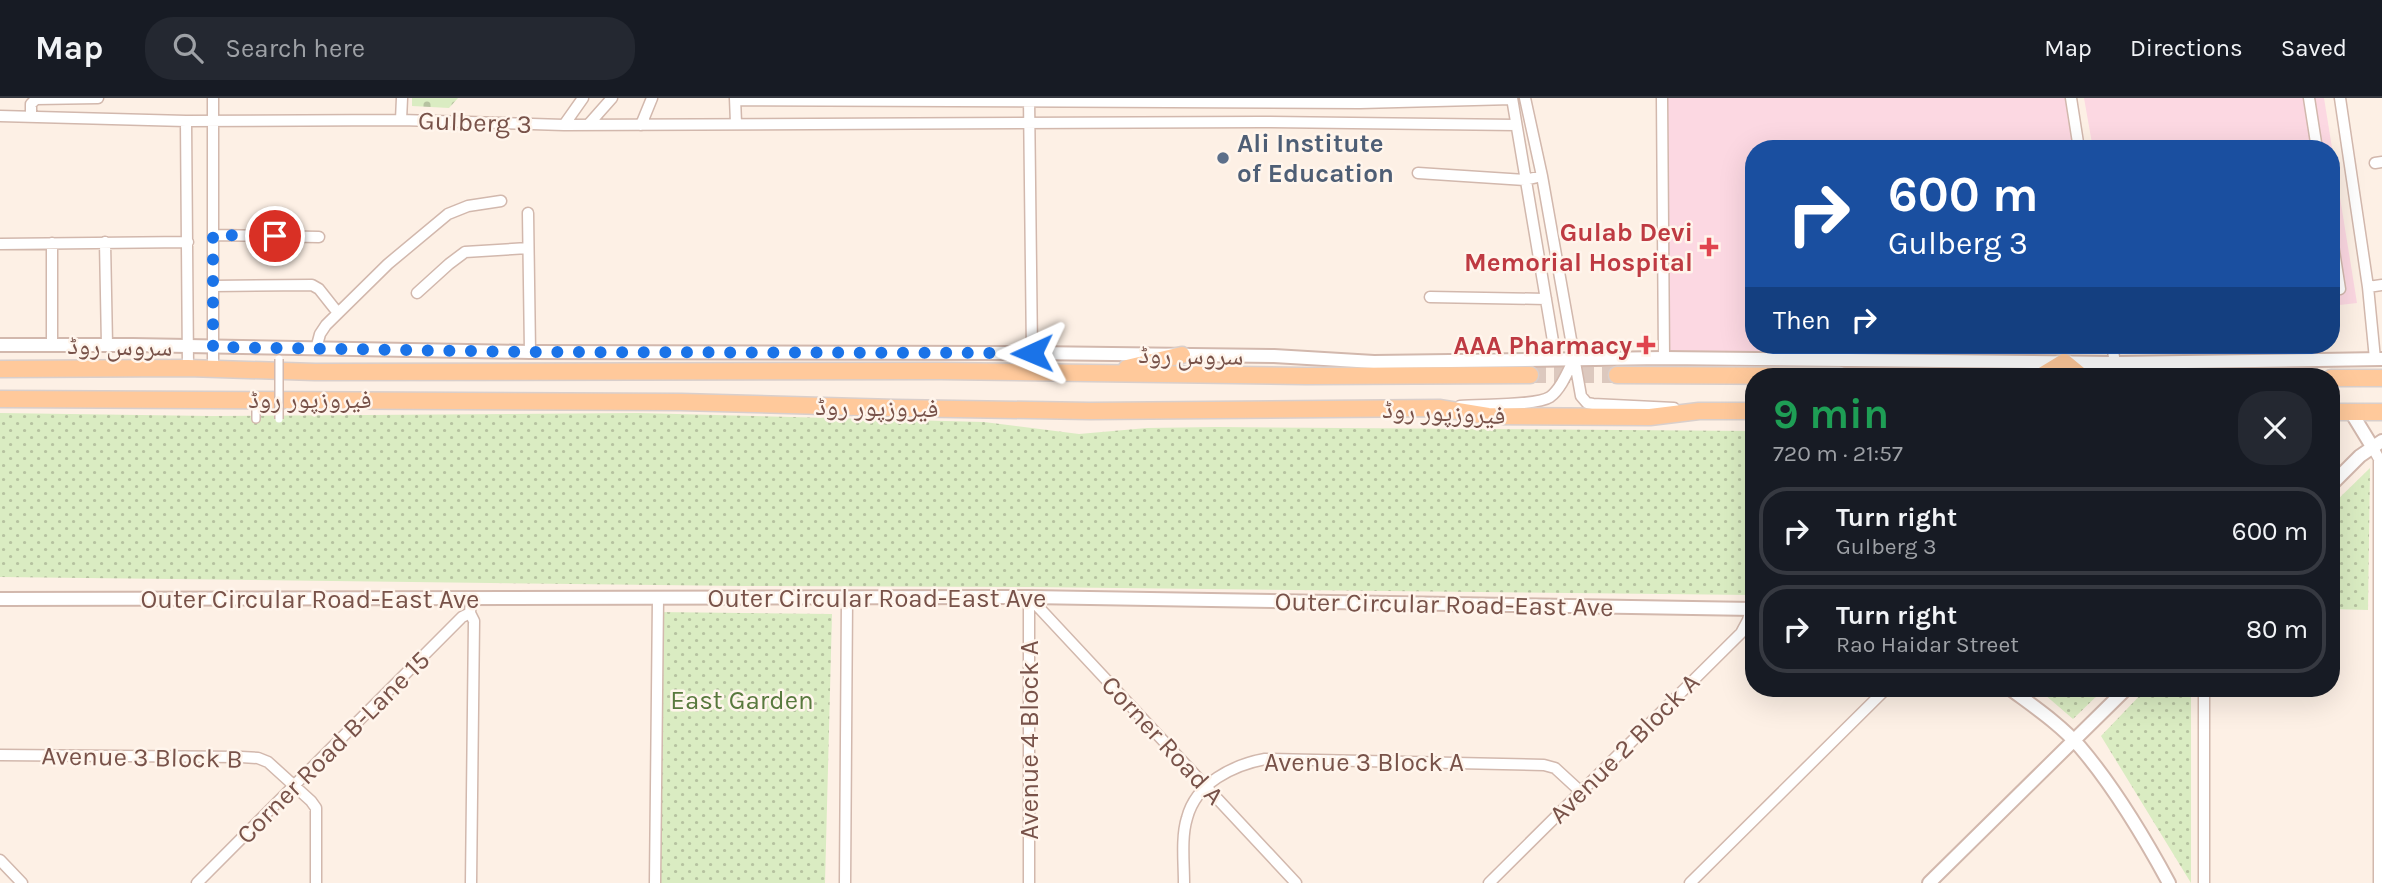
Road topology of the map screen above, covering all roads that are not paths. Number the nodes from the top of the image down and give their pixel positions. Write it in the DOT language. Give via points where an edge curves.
graph roads {
  1 [pos="97,98"];
  2 [pos="213,98"];
  3 [pos="402,98"];
  4 [pos="583,98"];
  5 [pos="612,98"];
  6 [pos="652,98"];
  7 [pos="1525,98"];
  8 [pos="1662,98"];
  9 [pos="2071,98"];
  10 [pos="2309,98"];
  11 [pos="2340,98"];
  12 [pos="735,99"];
  13 [pos="1029,99"];
  14 [pos="1512,99"];
  15 [pos="1259,100"];
  16 [pos="1360,100"];
  17 [pos="0,116"];
  18 [pos="30,117"];
  19 [pos="401,120"];
  20 [pos="186,121"];
  21 [pos="214,121"];
  22 [pos="1031,122"];
  23 [pos="736,123"];
  24 [pos="564,125"];
  25 [pos="588,125"];
  26 [pos="641,125"];
  27 [pos="1516,125"];
  28 [pos="2078,140"];
  29 [pos="2316,140"];
  30 [pos="1418,173"];
  31 [pos="1542,176"];
  32 [pos="1525,180"];
  33 [pos="501,201"];
  34 [pos="527,213"];
  35 [pos="213,235"];
  36 [pos="319,237"];
  37 [pos="105,242"];
  38 [pos="188,242"];
  39 [pos="52,243"];
  40 [pos="0,244"];
  41 [pos="528,248"];
  42 [pos="1561,279"];
  43 [pos="2382,285"];
  44 [pos="213,286"];
  45 [pos="1544,286"];
  46 [pos="2368,287"];
  47 [pos="417,293"];
  48 [pos="1430,297"];
  49 [pos="1546,299"];
  50 [pos="338,313"];
  51 [pos="1550,316"];
  52 [pos="1567,319"];
  53 [pos="0,345"];
  54 [pos="52,345"];
  55 [pos="107,345"];
  56 [pos="188,346"];
  57 [pos="213,347"];
  58 [pos="316,349"];
  59 [pos="530,352"];
  60 [pos="1032,353"];
  61 [pos="2114,354"];
  62 [pos="1182,355"];
  63 [pos="1664,358"];
  64 [pos="279,359"];
  65 [pos="1556,359"];
  66 [pos="1575,359"];
  67 [pos="2379,359"];
  68 [pos="2064,362"];
  69 [pos="2115,363"];
  70 [pos="188,368"];
  71 [pos="2054,368"];
  72 [pos="2071,368"];
  73 [pos="0,369"];
  74 [pos="213,369"];
  75 [pos="1104,374"];
  76 [pos="1530,375"];
  77 [pos="1617,375"];
  78 [pos="1745,376"];
  79 [pos="2340,378"];
  80 [pos="2382,378"];
  81 [pos="0,399"];
  82 [pos="256,399"];
  83 [pos="1439,408"];
  84 [pos="1699,411"];
  85 [pos="1745,411"];
  86 [pos="2340,412"];
  87 [pos="2351,412"];
  88 [pos="2382,412"];
  89 [pos="256,419"];
  90 [pos="279,419"];
  91 [pos="2378,444"];
  92 [pos="2340,476"];
  93 [pos="1029,597"];
  94 [pos="658,598"];
  95 [pos="0,599"];
  96 [pos="471,599"];
  97 [pos="847,599"];
  98 [pos="1745,609"];
  99 [pos="470,613"];
  100 [pos="1745,626"];
  101 [pos="1878,697"];
  102 [pos="2020,697"];
  103 [pos="2118,697"];
  104 [pos="2204,697"];
  105 [pos="2073,740"];
  106 [pos="0,755"];
  107 [pos="295,786"];
  108 [pos="1207,786"];
  109 [pos="1580,791"];
  110 [pos="0,860"];
  111 [pos="22,883"];
  112 [pos="197,883"];
  113 [pos="316,883"];
  114 [pos="471,883"];
  115 [pos="655,883"];
  116 [pos="845,883"];
  117 [pos="1029,883"];
  118 [pos="1184,883"];
  119 [pos="1296,883"];
  120 [pos="1489,883"];
  121 [pos="1690,883"];
  122 [pos="1929,883"];
  123 [pos="2169,883"];
  124 [pos="2204,883"];
  125 [pos="2379,883"];
  1 -- 18 [label="street" via="36,99"];
  2 -- 21 [label="street"];
  3 -- 19 [label="street"];
  4 -- 24 [label="street"];
  5 -- 25 [label="street"];
  6 -- 26 [label="street"];
  7 -- 31 [label="street"];
  8 -- 63 [label="street"];
  9 -- 28 [label="street"];
  10 -- 29 [label="street"];
  11 -- 46 [label="street"];
  12 -- 13 [label="street"];
  12 -- 23 [label="street"];
  13 -- 15 [label="street"];
  13 -- 22 [label="street"];
  14 -- 16 [label="street"];
  14 -- 27 [label="street"];
  15 -- 16 [label="street"];
  17 -- 18 [label="street, Gulberg 3"];
  18 -- 20 [label="street, Gulberg 3"];
  19 -- 21 [label="street, Gulberg 3"];
  19 -- 24 [label="street, Gulberg 3"];
  20 -- 21 [label="street, Gulberg 3"];
  20 -- 38 [label="street"];
  21 -- 35 [label="street"];
  22 -- 23 [label="street, Gulberg 3"];
  22 -- 27 [label="street, Gulberg 3"];
  22 -- 60 [label="street"];
  23 -- 26 [label="street, Gulberg 3"];
  24 -- 25 [label="street, Gulberg 3"];
  25 -- 26 [label="street, Gulberg 3"];
  27 -- 32 [label="street"];
  30 -- 32 [label="street"];
  31 -- 32 [label="street"];
  31 -- 42 [label="street"];
  32 -- 45 [label="street"];
  33 -- 50 [label="street" via="448,214"];
  34 -- 41 [label="street"];
  35 -- 36 [label="street"];
  35 -- 44 [label="street"];
  37 -- 38 [label="street"];
  37 -- 39 [label="street"];
  37 -- 55 [label="street"];
  38 -- 56 [label="street"];
  39 -- 40 [label="street"];
  39 -- 54 [label="street"];
  41 -- 47 [label="street" via="465,252"];
  41 -- 59 [label="street"];
  42 -- 45 [label="street"];
  42 -- 52 [label="street"];
  43 -- 46 [label="street"];
  44 -- 50 [label="street" via="312,285"];
  44 -- 57 [label="street"];
  45 -- 49 [label="street"];
  46 -- 67 [label="street"];
  48 -- 49 [label="street"];
  49 -- 51 [label="street"];
  50 -- 58 [label="street" via="320,334"];
  51 -- 52 [label="street"];
  51 -- 65 [label="street"];
  52 -- 66 [label="street"];
  53 -- 54 [label="street, سروس روڈ"];
  54 -- 55 [label="street, سروس روڈ"];
  55 -- 56 [label="street, سروس روڈ"];
  56 -- 57 [label="street, سروس روڈ"];
  56 -- 70 [label="street"];
  57 -- 58 [label="street, سروس روڈ"];
  57 -- 74 [label="street"];
  58 -- 59 [label="street, سروس روڈ"];
  59 -- 60 [label="street, سروس روڈ"];
  60 -- 62 [label="street, سروس روڈ"];
  61 -- 69 [label="street"];
  62 -- 65 [label="street, سروس روڈ" via="1374,362"];
  62 -- 75 [label="main road"];
  63 -- 66 [label="street, سروس روڈ"];
  63 -- 68 [label="street, سروس روڈ"];
  64 -- 90 [label="street, bridge"];
  65 -- 66 [label="street, سروس روڈ"];
  66 -- 83 [label="street" via="1546,399"];
  66 -- 84 [label="street" via="1580,393 1587,403"];
  67 -- 69 [label="street, سروس روڈ"];
  68 -- 69 [label="street, سروس روڈ"];
  68 -- 71 [label="main road"];
  68 -- 72 [label="main road"];
  70 -- 73 [label="main road, فیروزپور روڈ"];
  70 -- 74 [label="main road, فیروزپور روڈ"];
  74 -- 75 [label="main road, فیروزپور روڈ" via="299,365"];
  75 -- 76 [label="main road, فیروزپور روڈ"];
  77 -- 78 [label="main road"];
  79 -- 80 [label="main road"];
  81 -- 82 [label="main road, فیروزپور روڈ"];
  82 -- 83 [label="main road, فیروزپور روڈ" via="1090,411"];
  82 -- 89 [label="street"];
  83 -- 84 [label="main road, فیروزپور روڈ" via="1488,416 1650,417"];
  84 -- 85 [label="main road, فیروزپور روڈ"];
  86 -- 87 [label="main road"];
  87 -- 88 [label="main road"];
  87 -- 91 [label="street"];
  91 -- 92 [label="street"];
  91 -- 125 [label="street"];
  93 -- 97 [label="street, Outer Circular Road-East Ave"];
  93 -- 98 [label="street, Outer Circular Road-East Ave"];
  93 -- 108 [label="street, Corner Road A"];
  93 -- 117 [label="street, Avenue 4 Block A"];
  94 -- 96 [label="street, Outer Circular Road-East Ave"];
  94 -- 97 [label="street, Outer Circular Road-East Ave"];
  94 -- 115 [label="street"];
  95 -- 96 [label="street, Outer Circular Road-East Ave"];
  96 -- 99 [label="street"];
  97 -- 116 [label="street"];
  99 -- 107 [label="street, Corner Road B-Lane 15"];
  99 -- 114 [label="street" via="474,621"];
  100 -- 109 [label="street, Avenue 2 Block A"];
  101 -- 121 [label="street"];
  102 -- 105 [label="street"];
  103 -- 105 [label="street"];
  104 -- 124 [label="street"];
  105 -- 122 [label="street"];
  105 -- 123 [label="street" via="2136,824"];
  106 -- 107 [label="street, Avenue 3 Block B" via="258,758"];
  107 -- 112 [label="street, Corner Road B-Lane 15"];
  107 -- 113 [label="street, Avenue 3 Block B" via="316,808"];
  108 -- 109 [label="street, Avenue 3 Block A" via="1231,769 1265,759 1550,765"];
  108 -- 118 [label="street, Avenue 3 Block A" via="1192,802 1186,820"];
  108 -- 119 [label="street, Corner Road A"];
  109 -- 120 [label="street, Avenue 2 Block A"];
  110 -- 111 [label="street"];
}
